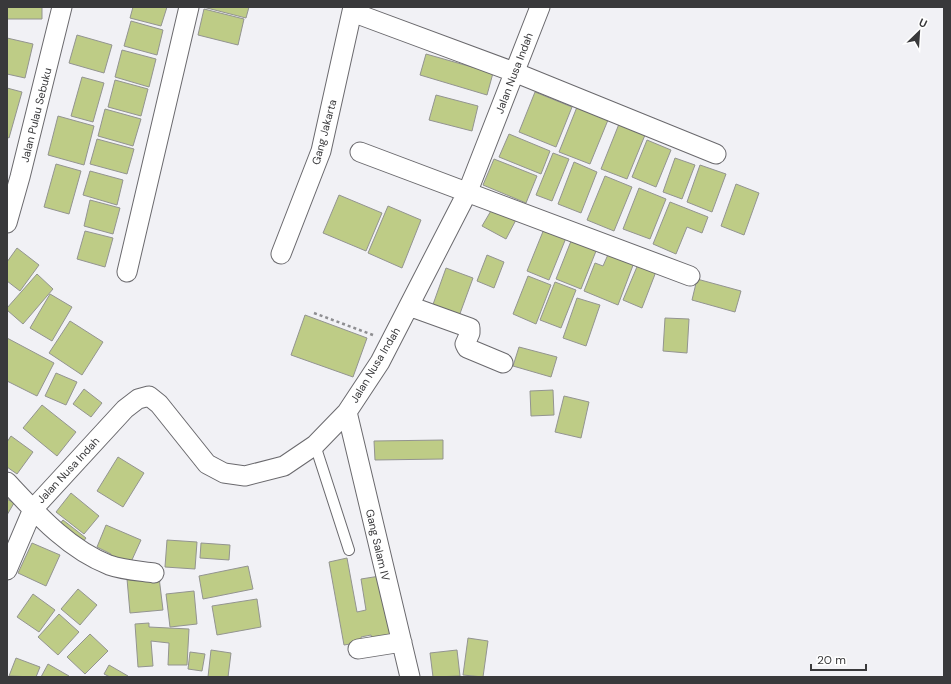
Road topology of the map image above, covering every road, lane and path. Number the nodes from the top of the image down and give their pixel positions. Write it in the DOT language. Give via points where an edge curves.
graph roads {
  1 [pos="62,7"];
  2 [pos="189,7"];
  3 [pos="540,7"];
  4 [pos="353,10"];
  5 [pos="514,72"];
  6 [pos="360,152"];
  7 [pos="716,154"];
  8 [pos="468,191"];
  9 [pos="7,223"];
  10 [pos="281,254"];
  11 [pos="127,272"];
  12 [pos="690,276"];
  13 [pos="409,306"];
  14 [pos="314,313"];
  15 [pos="390,341"];
  16 [pos="503,363"];
  17 [pos="347,412"];
  18 [pos="315,444"];
  19 [pos="7,482"];
  20 [pos="33,509"];
  21 [pos="349,550"];
  22 [pos="7,570"];
  23 [pos="154,573"];
  24 [pos="402,642"];
  25 [pos="358,649"];
  26 [pos="410,677"];
  1 -- 9 [label="street, Jalan Pulau Sebuku"];
  2 -- 11 [label="street"];
  3 -- 5 [label="street, Jalan Nusa Indah"];
  4 -- 5 [label="street"];
  4 -- 10 [label="street, Gang Jakarta" via="321,151"];
  5 -- 7 [label="street"];
  5 -- 8 [label="street, Jalan Nusa Indah"];
  6 -- 8 [label="street"];
  8 -- 12 [label="street"];
  8 -- 13 [label="street, Jalan Nusa Indah"];
  13 -- 15 [label="street, Jalan Nusa Indah"];
  13 -- 16 [label="street" via="470,328 465,344 467,348"];
  14 -- 15 [label="path"];
  15 -- 17 [label="street, Jalan Nusa Indah" via="380,362"];
  17 -- 18 [label="street, Jalan Nusa Indah"];
  17 -- 24 [label="street, Gang Salam IV"];
  18 -- 20 [label="street, Jalan Nusa Indah" via="284,466 245,476 224,473 208,464 159,404 149,396 138,399 125,409"];
  18 -- 21 [label="lane"];
  19 -- 20 [label="street"];
  20 -- 22 [label="street, Jalan Nusa Indah"];
  20 -- 23 [label="street" via="63,538 81,551 110,565"];
  24 -- 25 [label="street"];
  24 -- 26 [label="street, Gang Salam IV"];
}
